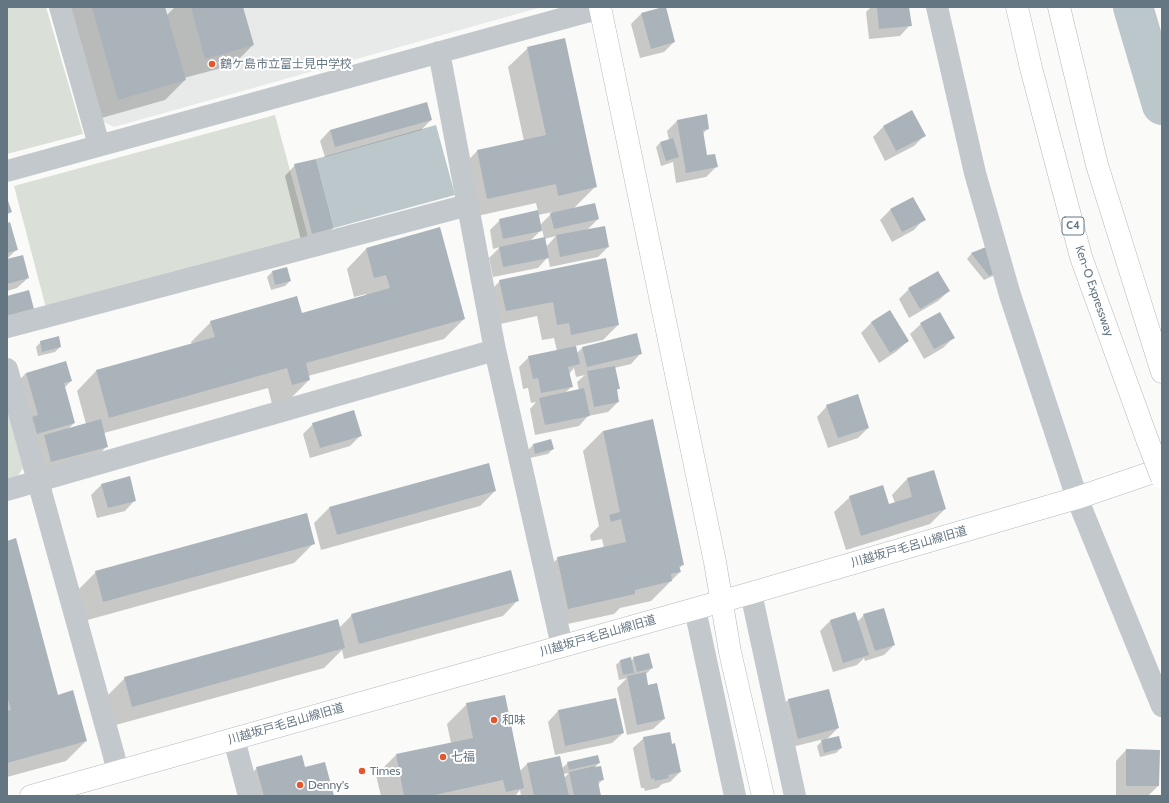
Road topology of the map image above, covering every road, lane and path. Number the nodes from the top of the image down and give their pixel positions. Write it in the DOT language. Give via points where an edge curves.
graph roads {
  1 [pos="60,7"];
  2 [pos="938,7"];
  3 [pos="1017,7"];
  4 [pos="1058,7"];
  5 [pos="601,8"];
  6 [pos="439,52"];
  7 [pos="99,145"];
  8 [pos="7,171"];
  9 [pos="468,205"];
  10 [pos="7,326"];
  11 [pos="495,350"];
  12 [pos="7,369"];
  13 [pos="1162,372"];
  14 [pos="1162,469"];
  15 [pos="1162,478"];
  16 [pos="37,481"];
  17 [pos="7,490"];
  18 [pos="1077,498"];
  19 [pos="751,593"];
  20 [pos="721,601"];
  21 [pos="695,609"];
  22 [pos="562,646"];
  23 [pos="1162,706"];
  24 [pos="234,739"];
  25 [pos="118,772"];
  26 [pos="31,796"];
  27 [pos="249,796"];
  28 [pos="735,796"];
  29 [pos="763,796"];
  30 [pos="795,796"];
  1 -- 7 [label="street"];
  2 -- 18 [label="street" via="975,173 1013,302"];
  3 -- 15 [label="main road, Ken-O Expressway / C4, bridge" via="1081,257"];
  4 -- 13 [label="main road" via="1097,165"];
  5 -- 6 [label="street"];
  5 -- 20 [label="main road"];
  6 -- 7 [label="street"];
  6 -- 9 [label="street"];
  7 -- 8 [label="street"];
  9 -- 10 [label="street"];
  9 -- 11 [label="street"];
  11 -- 16 [label="street"];
  11 -- 22 [label="street"];
  12 -- 16 [label="street"];
  14 -- 18 [label="main road, 川越坂戸毛呂山線旧道"];
  16 -- 17 [label="street"];
  16 -- 25 [label="street"];
  18 -- 19 [label="main road, 川越坂戸毛呂山線旧道"];
  18 -- 23 [label="street"];
  19 -- 20 [label="main road, 川越坂戸毛呂山線旧道"];
  19 -- 30 [label="street"];
  20 -- 21 [label="main road, 川越坂戸毛呂山線旧道"];
  20 -- 29 [label="main road"];
  21 -- 22 [label="main road, 川越坂戸毛呂山線旧道"];
  21 -- 28 [label="street"];
  22 -- 24 [label="main road, 川越坂戸毛呂山線旧道"];
  24 -- 25 [label="main road, 川越坂戸毛呂山線旧道"];
  24 -- 27 [label="street"];
  25 -- 26 [label="main road, 川越坂戸毛呂山線旧道"];
}
